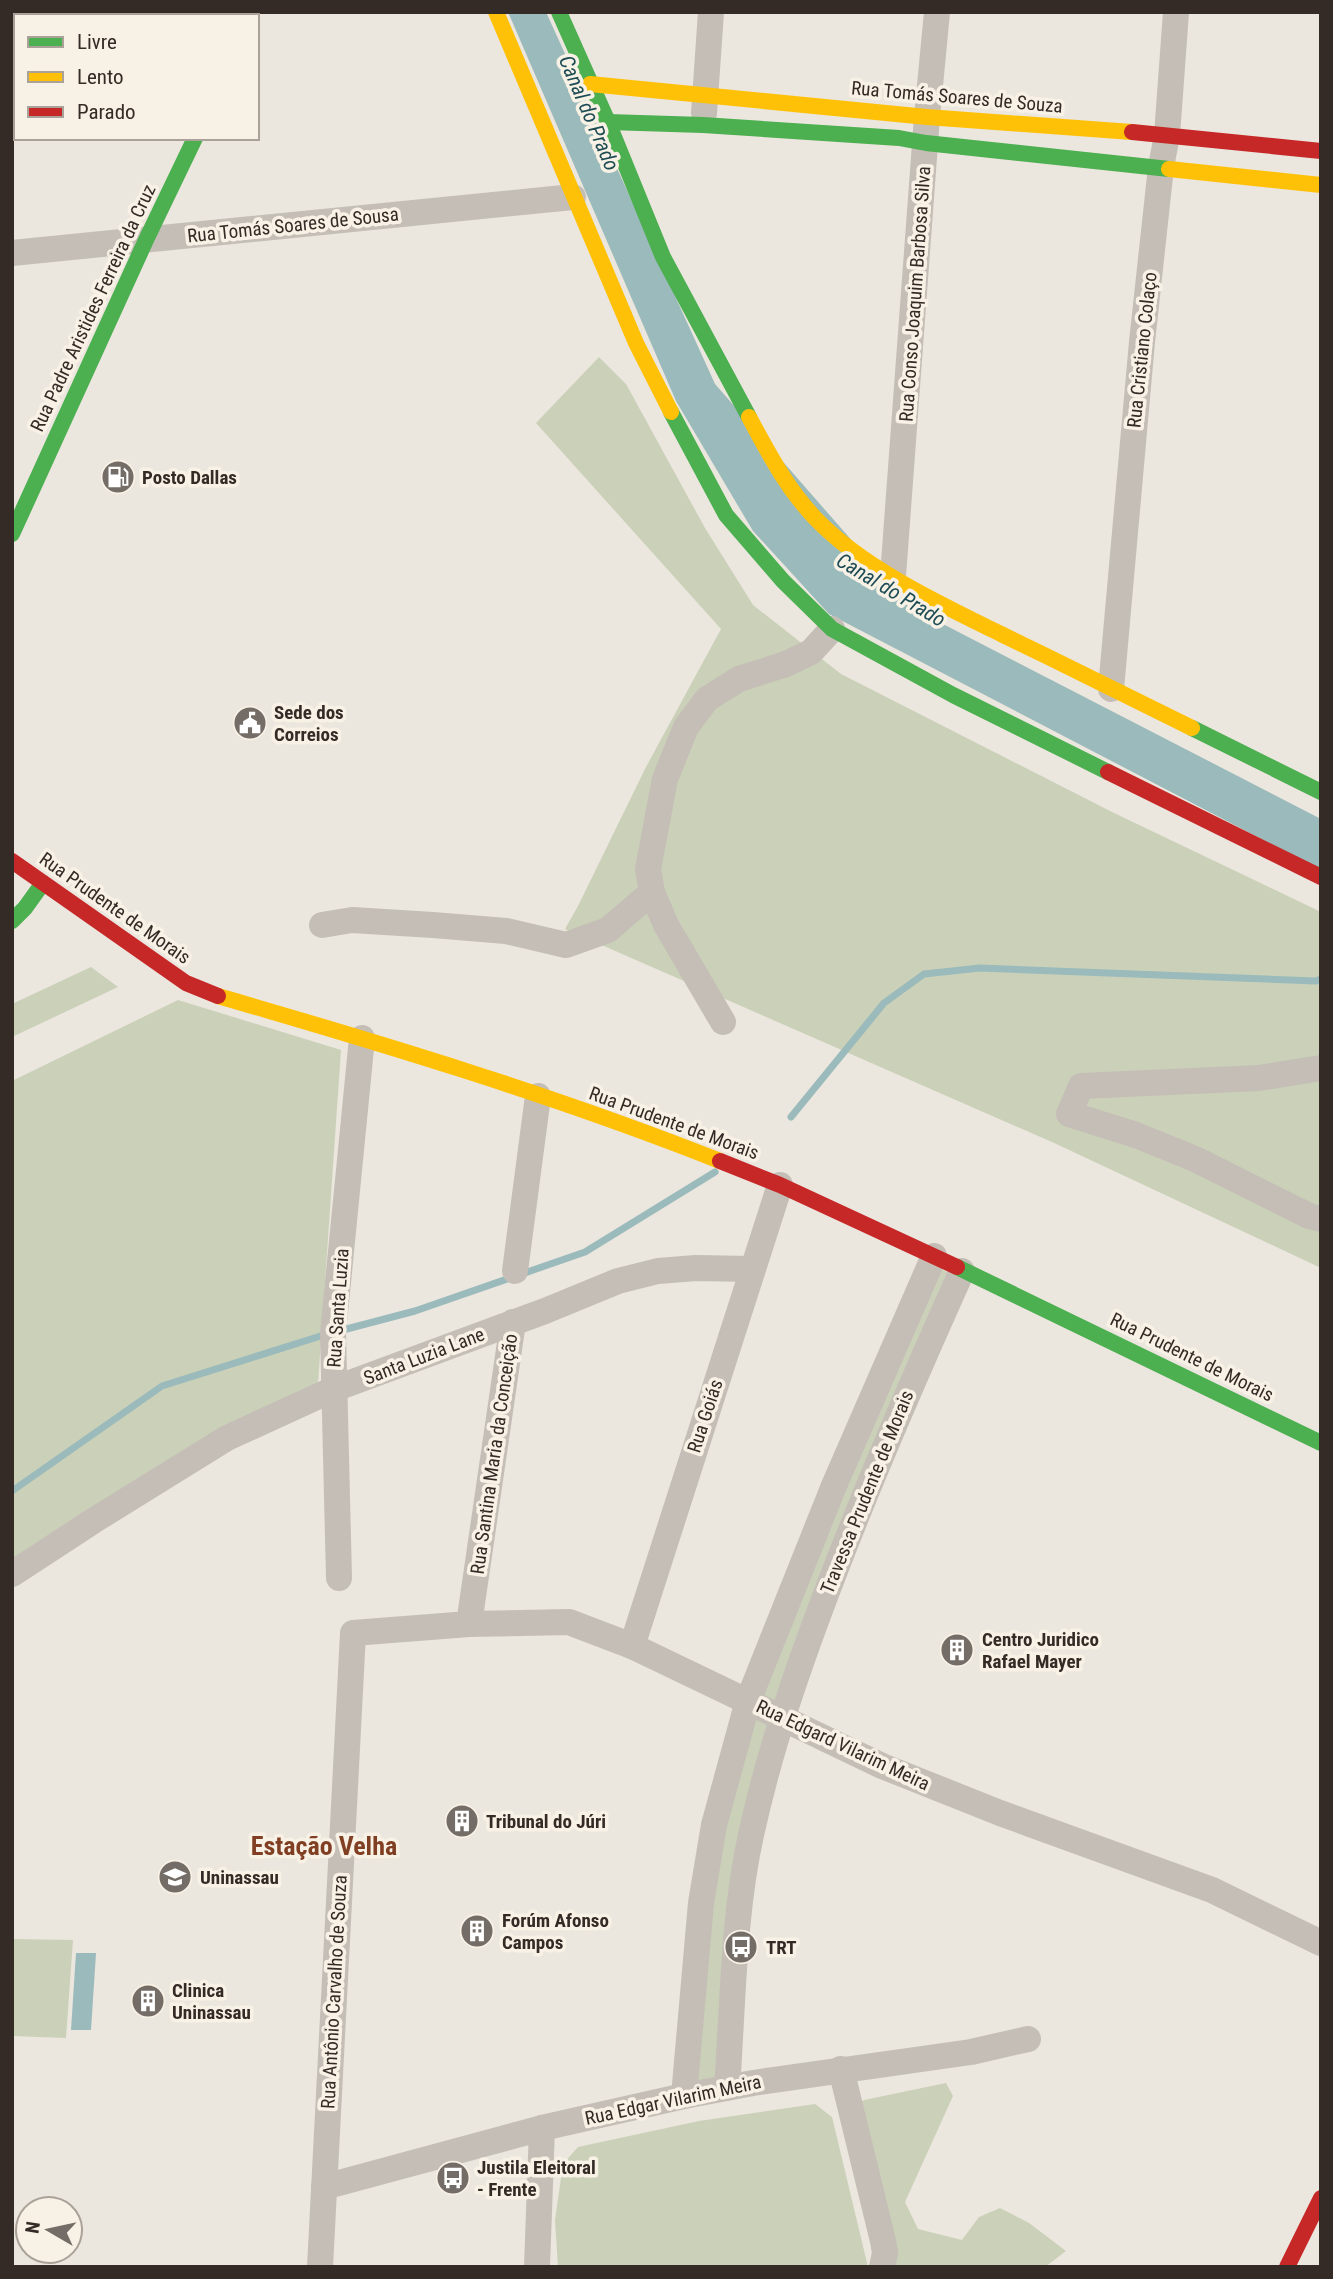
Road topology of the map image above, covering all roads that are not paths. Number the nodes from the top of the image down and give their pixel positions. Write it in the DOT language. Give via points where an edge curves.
graph roads {
  1 [pos="496,12"];
  2 [pos="559,12"];
  3 [pos="711,12"];
  4 [pos="937,12"];
  5 [pos="1176,12"];
  6 [pos="590,84"];
  7 [pos="705,95"];
  8 [pos="608,122"];
  9 [pos="703,125"];
  10 [pos="926,130"];
  11 [pos="1167,135"];
  12 [pos="194,140"];
  13 [pos="1321,151"];
  14 [pos="1161,167"];
  15 [pos="1321,185"];
  16 [pos="573,197"];
  17 [pos="146,240"];
  18 [pos="12,253"];
  19 [pos="12,534"];
  20 [pos="894,576"];
  21 [pos="832,629"];
  22 [pos="1111,689"];
  23 [pos="1321,792"];
  24 [pos="12,861"];
  25 [pos="1321,877"];
  26 [pos="43,883"];
  27 [pos="652,892"];
  28 [pos="12,921"];
  29 [pos="322,925"];
  30 [pos="723,1022"];
  31 [pos="362,1038"];
  32 [pos="1321,1068"];
  33 [pos="538,1096"];
  34 [pos="780,1185"];
  35 [pos="1321,1219"];
  36 [pos="934,1256"];
  37 [pos="752,1269"];
  38 [pos="515,1271"];
  39 [pos="962,1271"];
  40 [pos="513,1322"];
  41 [pos="334,1376"];
  42 [pos="1321,1443"];
  43 [pos="12,1574"];
  44 [pos="339,1578"];
  45 [pos="469,1624"];
  46 [pos="353,1633"];
  47 [pos="632,1646"];
  48 [pos="748,1701"];
  49 [pos="781,1718"];
  50 [pos="1321,1942"];
  51 [pos="1028,2039"];
  52 [pos="841,2069"];
  53 [pos="727,2088"];
  54 [pos="684,2096"];
  55 [pos="542,2128"];
  56 [pos="324,2187"];
  57 [pos="1321,2198"];
  58 [pos="320,2267"];
  59 [pos="537,2267"];
  60 [pos="883,2267"];
  61 [pos="1287,2267"];
  1 -- 16 [label="street"];
  2 -- 6 [label="street"];
  3 -- 7 [label="street"];
  4 -- 10 [label="street, Rua Conso Joaquim Barbosa Silva"];
  5 -- 11 [label="street, Rua Cristiano Colaço"];
  6 -- 7 [label="street, Rua Tomás Soares de Souza"];
  6 -- 8 [label="street"];
  7 -- 9 [label="street"];
  7 -- 10 [label="street, Rua Tomás Soares de Souza"];
  8 -- 9 [label="street, Rua Tomás Soares de Souza"];
  8 -- 20 [label="street" via="663,257 783,480 845,545"];
  9 -- 10 [label="street, Rua Tomás Soares de Souza" via="899,138"];
  10 -- 11 [label="street, Rua Tomás Soares de Souza"];
  10 -- 14 [label="street, Rua Tomás Soares de Souza"];
  10 -- 20 [label="street, Rua Conso Joaquim Barbosa Silva"];
  11 -- 13 [label="street, Rua Tomás Soares de Souza"];
  11 -- 14 [label="street, Rua Cristiano Colaço"];
  12 -- 17 [label="street, Rua Padre Aristides Ferreira da Cruz"];
  14 -- 15 [label="street, Rua Tomás Soares de Souza"];
  14 -- 22 [label="street, Rua Cristiano Colaço"];
  16 -- 17 [label="street, Rua Tomás Soares de Sousa"];
  16 -- 21 [label="street" via="636,344 726,515 783,582"];
  17 -- 18 [label="street, Rua Tomás Soares de Sousa"];
  17 -- 19 [label="street, Rua Padre Aristides Ferreira da Cruz"];
  20 -- 22 [label="street"];
  21 -- 25 [label="street" via="953,695"];
  21 -- 27 [label="street" via="811,652 739,680 707,699 686,727 665,779 655,826 648,869"];
  22 -- 23 [label="street"];
  24 -- 26 [label="street, Rua Prudente de Morais"];
  26 -- 28 [label="street"];
  26 -- 31 [label="street, Rua Prudente de Morais" via="186,984"];
  27 -- 29 [label="street" via="608,930 566,944 506,931 433,925 352,920"];
  27 -- 30 [label="street" via="666,925"];
  31 -- 33 [label="street, Rua Prudente de Morais"];
  31 -- 41 [label="street, Rua Santa Luzia" via="333,1333"];
  32 -- 35 [label="street" via="1259,1078 1081,1086 1069,1114 1195,1159"];
  33 -- 34 [label="street, Rua Prudente de Morais"];
  33 -- 38 [label="street"];
  34 -- 36 [label="street, Rua Prudente de Morais"];
  34 -- 37 [label="street, Rua Goiás"];
  36 -- 39 [label="street, Rua Prudente de Morais"];
  36 -- 48 [label="street, Travessa Prudente de Morais" via="833,1488"];
  37 -- 40 [label="street, Rua Santina Maria da Conceição" via="658,1271 618,1281"];
  37 -- 47 [label="street, Rua Goiás"];
  39 -- 42 [label="street, Rua Prudente de Morais"];
  39 -- 49 [label="street, Travessa Prudente de Morais" via="846,1542"];
  40 -- 41 [label="street, Santa Luzia Lane"];
  40 -- 45 [label="street, Rua Santina Maria da Conceição"];
  41 -- 43 [label="street, Santa Luzia Lane"];
  41 -- 44 [label="street, Rua Santa Luzia"];
  45 -- 46 [label="street, Rua Edgard Vilarim Meira"];
  45 -- 47 [label="street, Rua Edgard Vilarim Meira" via="569,1622"];
  46 -- 56 [label="street, Rua Antônio Carvalho de Souza"];
  47 -- 48 [label="street, Rua Edgard Vilarim Meira"];
  48 -- 49 [label="street, Rua Edgard Vilarim Meira"];
  48 -- 54 [label="street, Travessa Prudente de Morais" via="714,1825 703,1890"];
  49 -- 50 [label="street, Rua Edgard Vilarim Meira" via="930,1786 1212,1890"];
  49 -- 53 [label="street, Travessa Prudente de Morais" via="750,1838 740,1906"];
  51 -- 52 [label="street, Rua Edgar Vilarim Meira" via="971,2052"];
  52 -- 53 [label="street, Rua Edgar Vilarim Meira"];
  52 -- 60 [label="street" via="883,2241"];
  53 -- 54 [label="street, Rua Edgar Vilarim Meira"];
  54 -- 55 [label="street, Rua Edgar Vilarim Meira"];
  55 -- 56 [label="street, Rua Edgar Vilarim Meira"];
  55 -- 59 [label="street"];
  56 -- 58 [label="street, Rua Antônio Carvalho de Souza"];
  57 -- 61 [label="street"];
}
